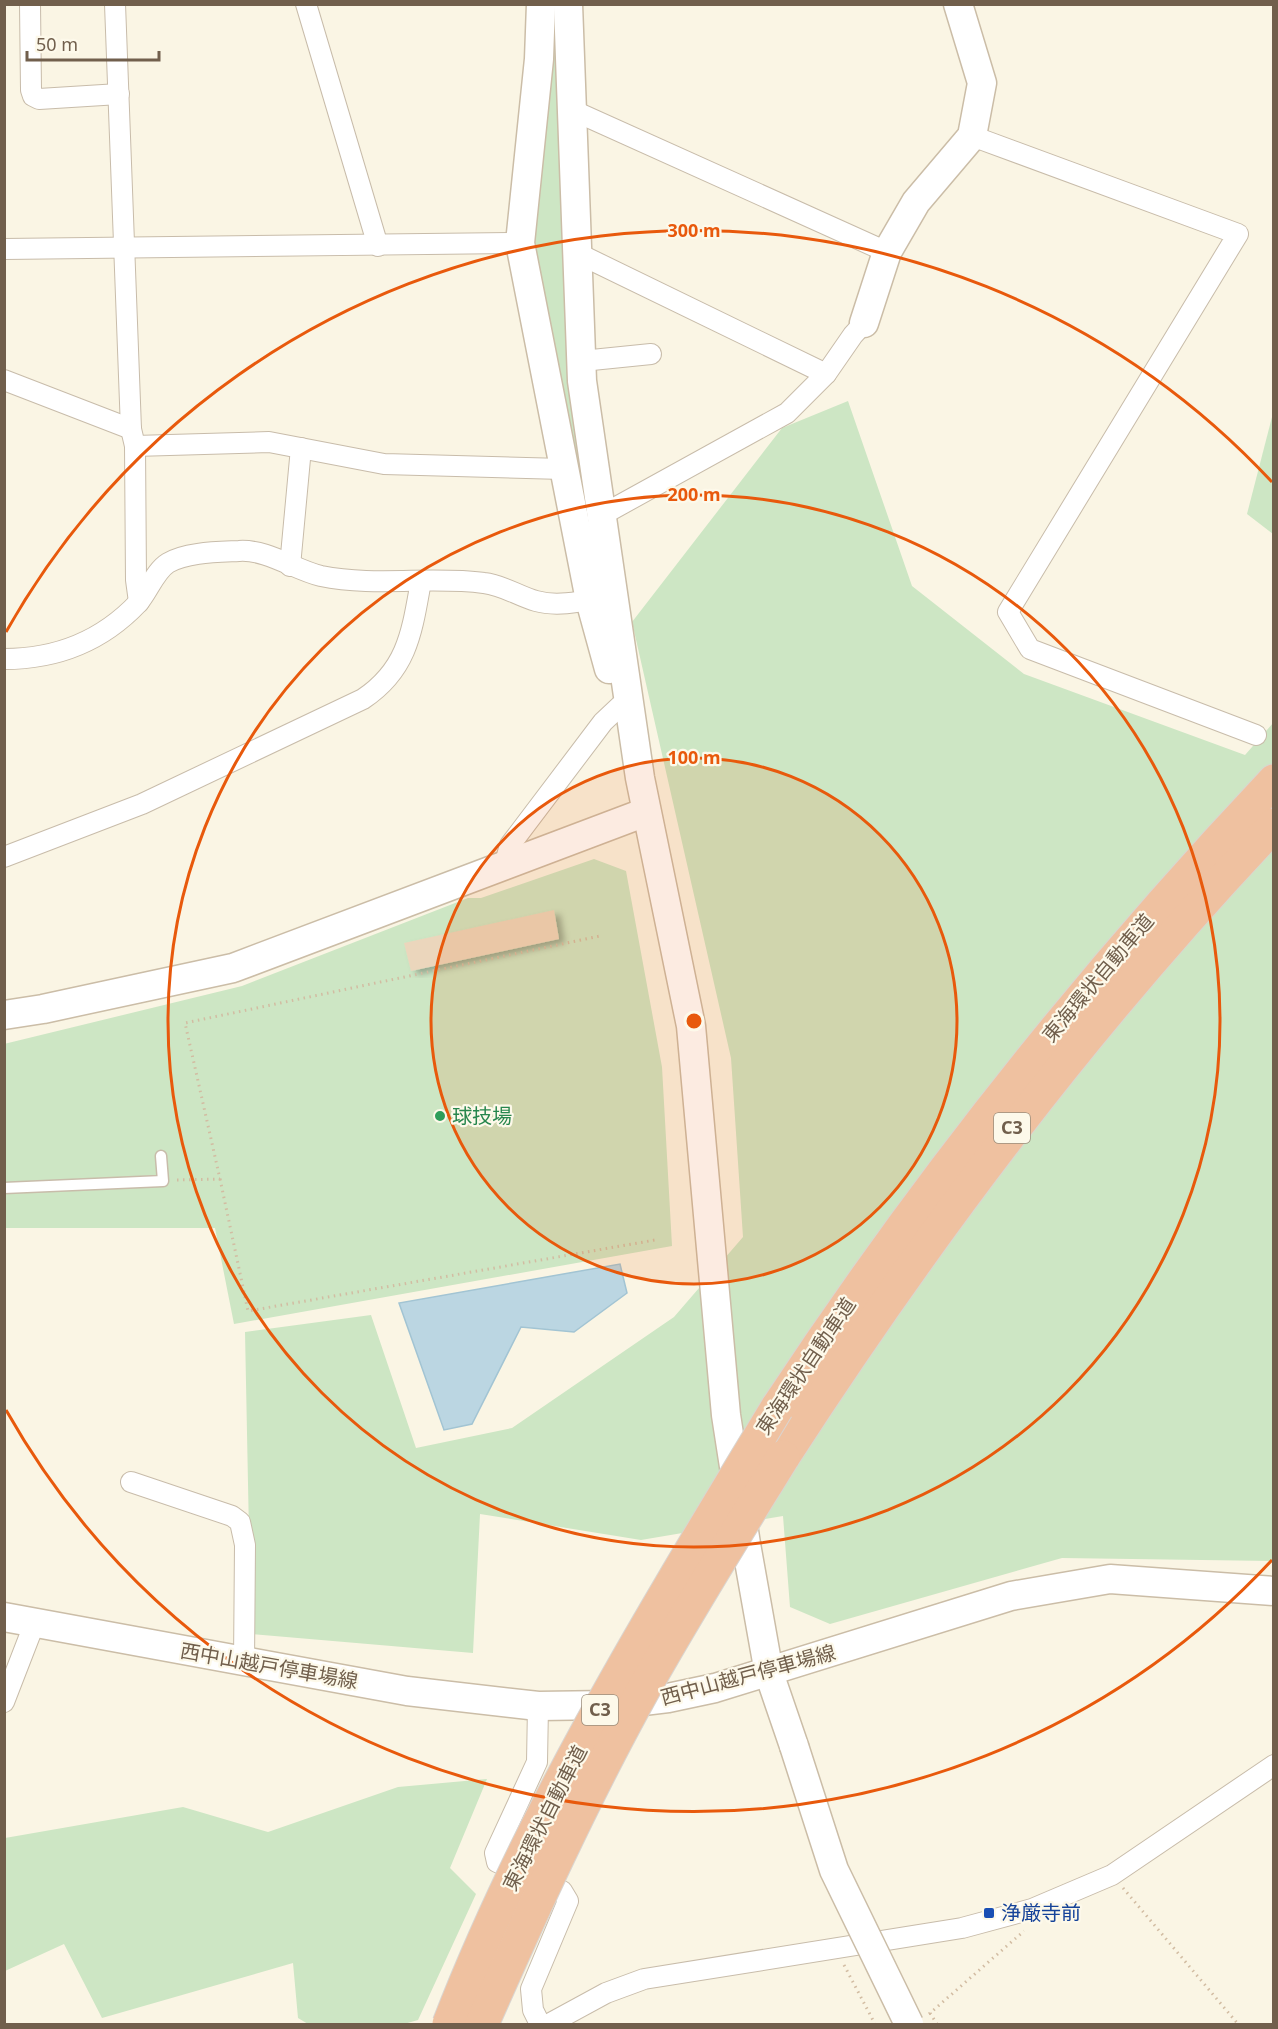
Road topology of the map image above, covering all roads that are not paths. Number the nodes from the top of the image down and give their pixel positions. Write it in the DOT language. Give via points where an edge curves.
graph roads {
  1 [pos="30,4"];
  2 [pos="115,4"];
  3 [pos="306,4"];
  4 [pos="541,4"];
  5 [pos="568,4"];
  6 [pos="958,4"];
  7 [pos="119,94"];
  8 [pos="572,110"];
  9 [pos="972,136"];
  10 [pos="520,243"];
  11 [pos="378,246"];
  12 [pos="125,248"];
  13 [pos="4,249"];
  14 [pos="887,252"];
  15 [pos="577,253"];
  16 [pos="864,323"];
  17 [pos="651,354"];
  18 [pos="582,361"];
  19 [pos="826,374"];
  20 [pos="4,380"];
  21 [pos="133,438"];
  22 [pos="301,448"];
  23 [pos="564,469"];
  24 [pos="602,515"];
  25 [pos="291,566"];
  26 [pos="421,581"];
  27 [pos="590,600"];
  28 [pos="139,602"];
  29 [pos="4,659"];
  30 [pos="620,706"];
  31 [pos="1256,735"];
  32 [pos="640,778"];
  33 [pos="1274,782"];
  34 [pos="646,812"];
  35 [pos="1274,825"];
  36 [pos="4,857"];
  37 [pos="505,863"];
  38 [pos="4,1015"];
  39 [pos="160,1156"];
  40 [pos="4,1188"];
  41 [pos="131,1482"];
  42 [pos="1274,1591"];
  43 [pos="4,1617"];
  44 [pos="35,1622"];
  45 [pos="244,1662"];
  46 [pos="769,1673"];
  47 [pos="4,1702"];
  48 [pos="538,1706"];
  49 [pos="1274,1765"];
  50 [pos="916,2022"];
  51 [pos="448,2025"];
  52 [pos="482,2025"];
  53 [pos="540,2025"];
  54 [pos="549,2025"];
  1 -- 7 [label="street" via="33,96 39,99"];
  2 -- 7 [label="street"];
  3 -- 11 [label="street"];
  4 -- 10 [label="street"];
  5 -- 8 [label="street"];
  6 -- 9 [label="street" via="982,83"];
  7 -- 12 [label="street"];
  8 -- 14 [label="street"];
  8 -- 15 [label="street"];
  9 -- 14 [label="street" via="916,202"];
  9 -- 31 [label="street" via="1238,234 1008,612 1030,649"];
  10 -- 11 [label="street"];
  10 -- 23 [label="street"];
  11 -- 12 [label="street"];
  12 -- 13 [label="street"];
  12 -- 21 [label="street"];
  14 -- 16 [label="street"];
  15 -- 18 [label="street"];
  15 -- 19 [label="street"];
  16 -- 19 [label="street"];
  17 -- 18 [label="street"];
  18 -- 24 [label="street"];
  19 -- 24 [label="street" via="787,413"];
  20 -- 21 [label="street"];
  21 -- 22 [label="street" via="283,442"];
  21 -- 28 [label="street" via="135,580"];
  22 -- 23 [label="street" via="396,465"];
  22 -- 25 [label="street"];
  23 -- 27 [label="street"];
  24 -- 32 [label="street"];
  25 -- 26 [label="street" via="345,580"];
  25 -- 28 [label="street" via="247,551 184,558 164,567"];
  26 -- 27 [label="street" via="484,583 537,601 563,605"];
  26 -- 36 [label="street" via="406,650 384,683 363,699 142,804"];
  27 -- 30 [label="street"];
  28 -- 29 [label="street" via="107,631 68,651"];
  30 -- 32 [label="street"];
  30 -- 37 [label="street" via="603,722 510,845"];
  32 -- 34 [label="street"];
  33 -- 51 [label="highway, 東海環状自動車道 / C3, bridge" via="1191,868 1032,1056 909,1216 777,1408 618,1676 543,1818"];
  34 -- 37 [label="street"];
  34 -- 46 [label="street" via="691,1026 726,1415"];
  35 -- 52 [label="highway, 東海環状自動車道 / C3, bridge" via="1187,918 1006,1136 853,1348 783,1456 640,1695 566,1839"];
  37 -- 38 [label="street" via="234,968"];
  39 -- 40 [label="lane" via="163,1180"];
  41 -- 45 [label="street" via="240,1522 245,1545"];
  42 -- 46 [label="street, 西中山越戸停車場線" via="1110,1579 1011,1596"];
  43 -- 44 [label="street, 西中山越戸停車場線"];
  44 -- 45 [label="street, 西中山越戸停車場線"];
  44 -- 47 [label="street"];
  45 -- 48 [label="street, 西中山越戸停車場線" via="407,1691"];
  46 -- 48 [label="street, 西中山越戸停車場線" via="668,1698 610,1705"];
  46 -- 50 [label="street, bridge" via="841,1888"];
  48 -- 53 [label="street" via="537,1762 495,1853 496,1862 562,1891 568,1901 531,1989 533,2010"];
  49 -- 54 [label="street" via="1112,1875 1032,1909 962,1928 644,1979 606,1993"];
}
